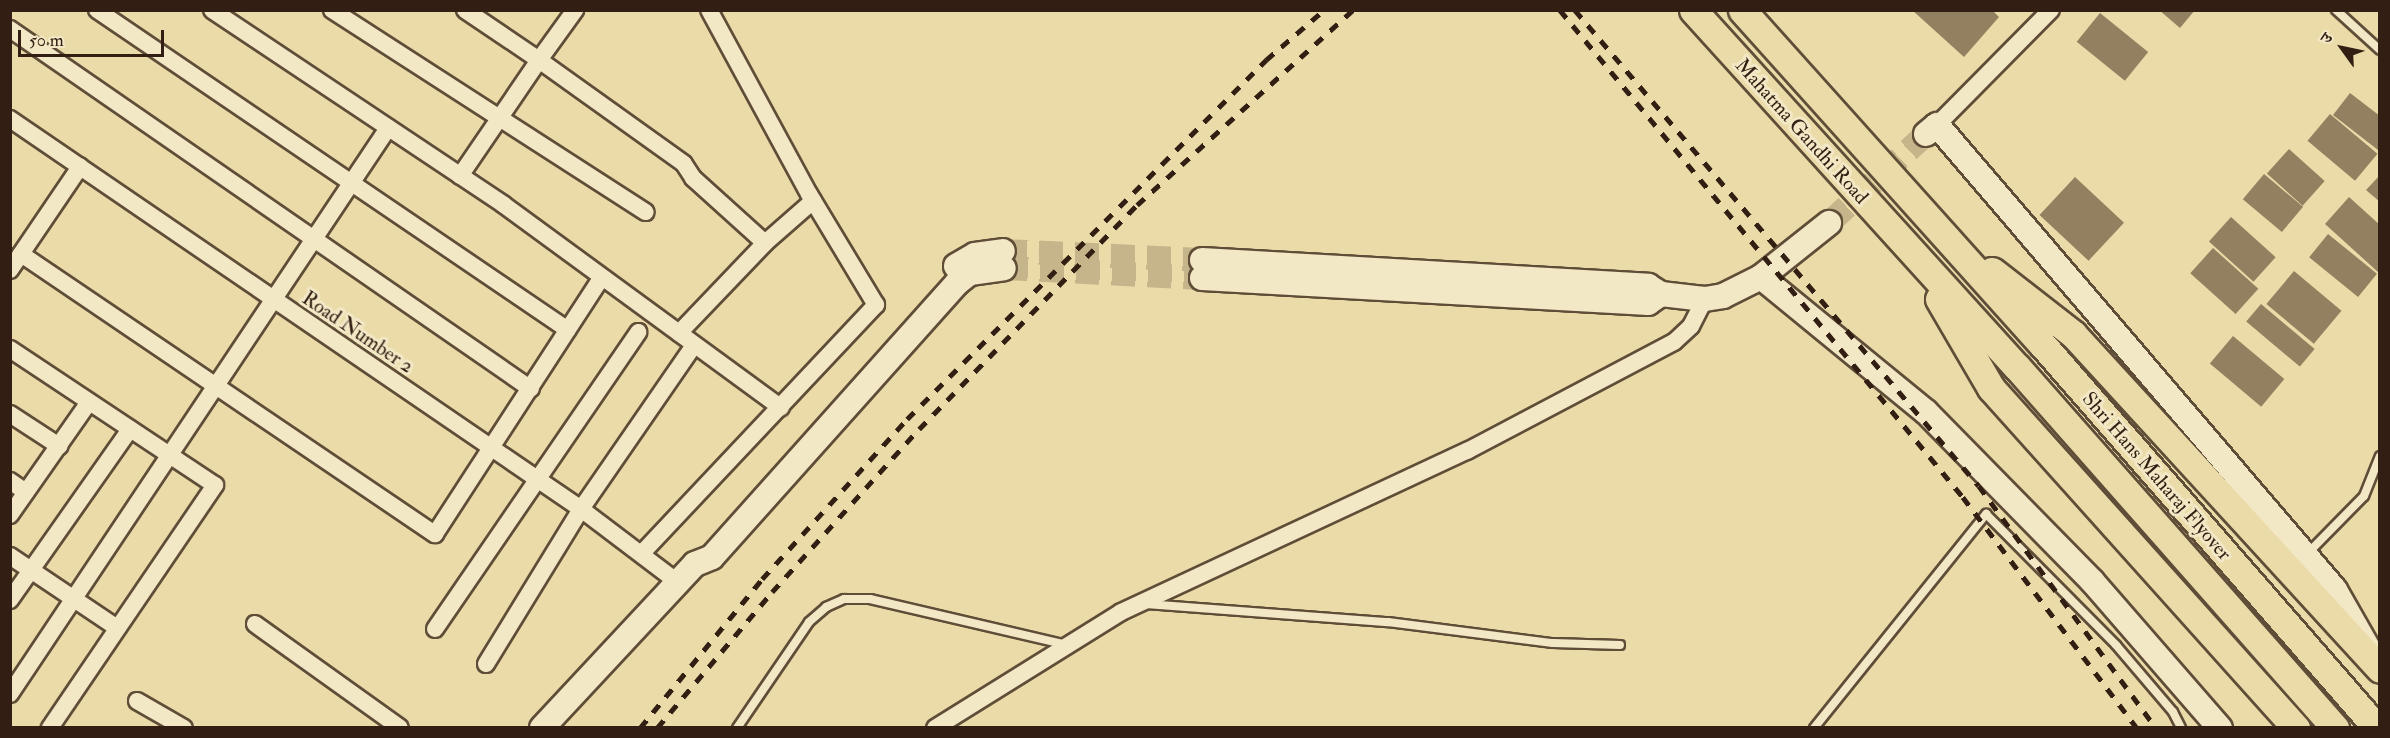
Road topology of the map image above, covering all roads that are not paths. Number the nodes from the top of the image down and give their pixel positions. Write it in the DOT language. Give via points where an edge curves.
graph roads {
  1 [pos="97,10"];
  2 [pos="212,10"];
  3 [pos="332,10"];
  4 [pos="465,10"];
  5 [pos="575,10"];
  6 [pos="709,10"];
  7 [pos="1693,10"];
  8 [pos="1742,10"];
  9 [pos="2051,10"];
  10 [pos="2336,10"];
  11 [pos="10,29"];
  12 [pos="2379,50"];
  13 [pos="539,60"];
  14 [pos="498,120"];
  15 [pos="13,127"];
  16 [pos="388,128"];
  17 [pos="1932,130"];
  18 [pos="80,167"];
  19 [pos="460,176"];
  20 [pos="351,183"];
  21 [pos="813,201"];
  22 [pos="645,212"];
  23 [pos="1829,223"];
  24 [pos="1935,226"];
  25 [pos="314,238"];
  26 [pos="765,243"];
  27 [pos="1911,251"];
  28 [pos="21,254"];
  29 [pos="1003,259"];
  30 [pos="1202,269"];
  31 [pos="10,270"];
  32 [pos="602,277"];
  33 [pos="1761,277"];
  34 [pos="273,299"];
  35 [pos="1705,299"];
  36 [pos="568,330"];
  37 [pos="638,332"];
  38 [pos="679,333"];
  39 [pos="694,345"];
  40 [pos="10,349"];
  41 [pos="215,386"];
  42 [pos="531,389"];
  43 [pos="89,402"];
  44 [pos="781,408"];
  45 [pos="10,414"];
  46 [pos="130,429"];
  47 [pos="58,446"];
  48 [pos="493,449"];
  49 [pos="168,455"];
  50 [pos="2379,456"];
  51 [pos="536,478"];
  52 [pos="10,481"];
  53 [pos="26,492"];
  54 [pos="581,509"];
  55 [pos="10,515"];
  56 [pos="643,552"];
  57 [pos="10,556"];
  58 [pos="2305,556"];
  59 [pos="32,570"];
  60 [pos="679,583"];
  61 [pos="72,598"];
  62 [pos="10,600"];
  63 [pos="1139,604"];
  64 [pos="255,624"];
  65 [pos="117,628"];
  66 [pos="435,628"];
  67 [pos="1068,645"];
  68 [pos="1620,645"];
  69 [pos="486,664"];
  70 [pos="2379,669"];
  71 [pos="10,694"];
  72 [pos="137,700"];
  73 [pos="158,722"];
  74 [pos="50,728"];
  75 [pos="184,728"];
  76 [pos="400,728"];
  77 [pos="542,728"];
  78 [pos="738,728"];
  79 [pos="935,728"];
  80 [pos="1814,728"];
  81 [pos="2181,728"];
  82 [pos="2220,728"];
  83 [pos="2296,728"];
  84 [pos="2335,728"];
  85 [pos="2377,728"];
  1 -- 20 [label="street"];
  2 -- 16 [label="street"];
  3 -- 14 [label="street"];
  4 -- 13 [label="street"];
  5 -- 13 [label="street"];
  6 -- 21 [label="street"];
  7 -- 27 [label="main road, Mahatma Gandhi Road"];
  8 -- 24 [label="main road, Mahatma Gandhi Road"];
  9 -- 17 [label="street"];
  10 -- 12 [label="lane"];
  11 -- 25 [label="street"];
  13 -- 14 [label="street"];
  13 -- 26 [label="street" via="684,164 693,178"];
  14 -- 19 [label="street"];
  14 -- 22 [label="street"];
  15 -- 18 [label="street, Road Number 2"];
  16 -- 19 [label="street"];
  16 -- 20 [label="street"];
  17 -- 58 [label="street"];
  18 -- 28 [label="street"];
  18 -- 34 [label="street, Road Number 2"];
  19 -- 32 [label="street"];
  20 -- 25 [label="street"];
  20 -- 36 [label="street"];
  21 -- 26 [label="street"];
  21 -- 44 [label="street" via="876,305"];
  23 -- 33 [label="street"];
  24 -- 70 [label="main road" via="2073,334"];
  24 -- 85 [label="main road, Shri Hans Maharaj Flyover"];
  25 -- 34 [label="street"];
  25 -- 42 [label="street"];
  26 -- 38 [label="street"];
  27 -- 83 [label="main road" via="1991,388"];
  27 -- 84 [label="main road, Shri Hans Maharaj Flyover"];
  28 -- 31 [label="street"];
  28 -- 41 [label="street"];
  29 -- 60 [label="street" via="957,283 712,557 695,564"];
  30 -- 35 [label="street" via="1648,303 1661,294"];
  32 -- 36 [label="street"];
  32 -- 38 [label="street"];
  33 -- 35 [label="street" via="1723,296"];
  33 -- 82 [label="street" via="1926,411 2092,581"];
  34 -- 41 [label="street"];
  34 -- 48 [label="street, Road Number 2"];
  35 -- 63 [label="street" via="1690,326 1674,342 1467,451"];
  36 -- 42 [label="street"];
  37 -- 51 [label="street"];
  38 -- 39 [label="street"];
  39 -- 44 [label="street"];
  39 -- 54 [label="street"];
  40 -- 43 [label="street"];
  41 -- 48 [label="street" via="435,534"];
  41 -- 49 [label="street"];
  42 -- 48 [label="street"];
  43 -- 46 [label="street"];
  43 -- 47 [label="street"];
  44 -- 56 [label="street"];
  45 -- 47 [label="street"];
  46 -- 49 [label="street"];
  46 -- 59 [label="street"];
  47 -- 53 [label="street"];
  48 -- 51 [label="street, Road Number 2"];
  49 -- 61 [label="street"];
  49 -- 65 [label="street" via="215,486"];
  50 -- 58 [label="lane" via="2364,496"];
  51 -- 54 [label="street, Road Number 2"];
  51 -- 66 [label="street"];
  52 -- 53 [label="street"];
  53 -- 55 [label="street"];
  54 -- 56 [label="street, Road Number 2"];
  54 -- 69 [label="street"];
  56 -- 60 [label="street, Road Number 2"];
  57 -- 59 [label="street"];
  58 -- 70 [label="street" via="2350,611"];
  59 -- 61 [label="street"];
  59 -- 62 [label="street"];
  60 -- 77 [label="street"];
  61 -- 65 [label="street"];
  61 -- 71 [label="street"];
  63 -- 67 [label="street"];
  63 -- 68 [label="lane" via="1388,622 1553,643"];
  64 -- 76 [label="street"];
  65 -- 74 [label="street"];
  67 -- 78 [label="lane" via="870,598 844,599 826,607 809,622"];
  67 -- 79 [label="street"];
  72 -- 73 [label="street"];
  73 -- 75 [label="street"];
  80 -- 81 [label="lane" via="1986,514 2116,645 2173,712"];
}
